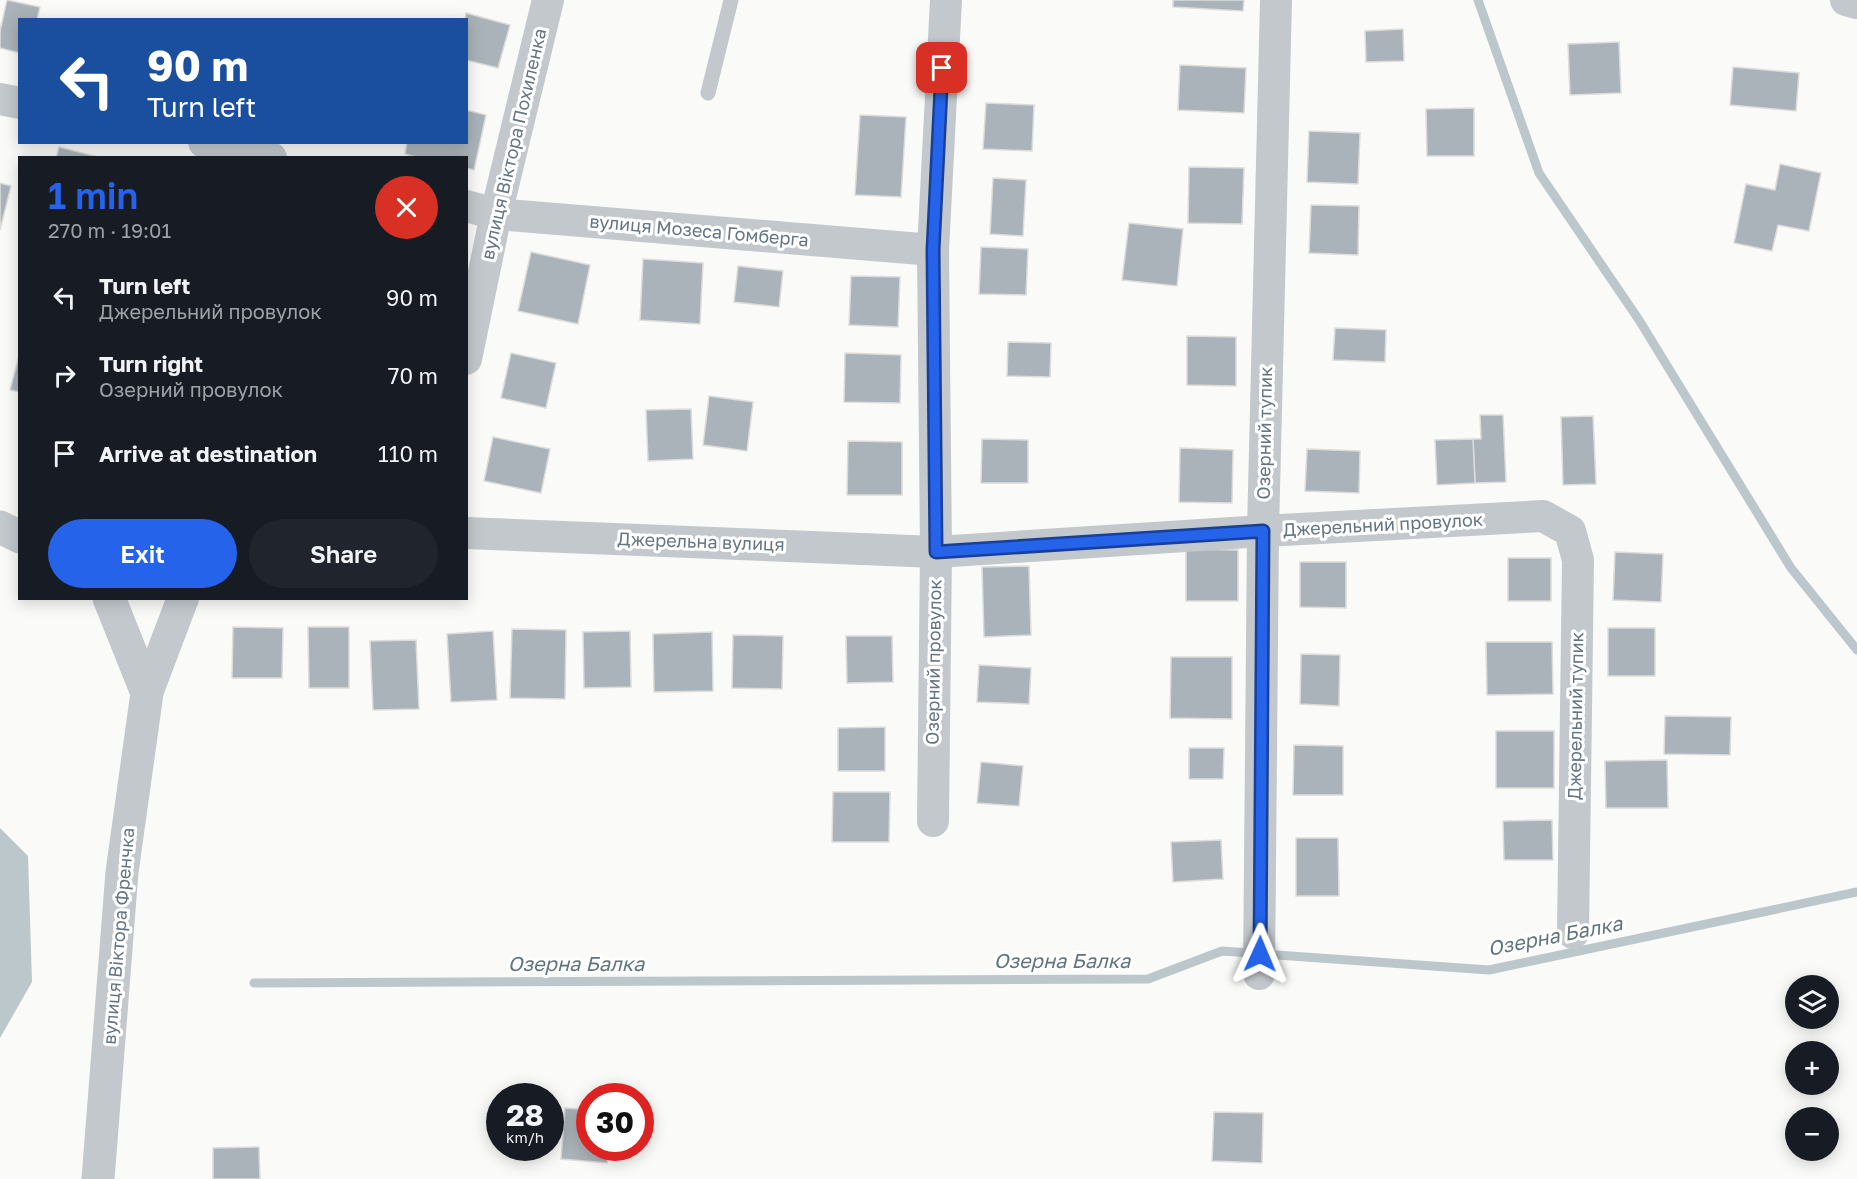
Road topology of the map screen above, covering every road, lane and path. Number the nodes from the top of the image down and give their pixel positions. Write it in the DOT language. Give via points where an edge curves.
graph roads {
  1 [pos="548,0"];
  2 [pos="731,0"];
  3 [pos="946,0"];
  4 [pos="1276,0"];
  5 [pos="1846,0"];
  6 [pos="1857,3"];
  7 [pos="708,93"];
  8 [pos="0,99"];
  9 [pos="18,103"];
  10 [pos="212,144"];
  11 [pos="263,156"];
  12 [pos="481,210"];
  13 [pos="933,250"];
  14 [pos="468,339"];
  15 [pos="1543,516"];
  16 [pos="0,527"];
  17 [pos="1263,531"];
  18 [pos="468,533"];
  19 [pos="18,536"];
  20 [pos="936,552"];
  21 [pos="110,600"];
  22 [pos="182,600"];
  23 [pos="147,693"];
  24 [pos="933,821"];
  25 [pos="1573,933"];
  26 [pos="1259,974"];
  27 [pos="98,1179"];
  1 -- 12 [label="street, вулиця Віктора Похиленка"];
  2 -- 7 [label="lane"];
  3 -- 13 [label="street, Озерний провулок"];
  4 -- 17 [label="street, Озерний тупик"];
  5 -- 6 [label="street"];
  8 -- 9 [label="street"];
  10 -- 11 [label="street"];
  12 -- 13 [label="street, вулиця Мозеса Гомберга"];
  12 -- 14 [label="street, вулиця Віктора Похиленка"];
  13 -- 20 [label="street, Озерний провулок"];
  15 -- 17 [label="street, Джерельний провулок"];
  15 -- 25 [label="street, Джерельний тупик" via="1570,531 1578,560"];
  16 -- 19 [label="street"];
  17 -- 20 [label="street, Джерельний провулок"];
  17 -- 26 [label="street, Озерний тупик"];
  18 -- 20 [label="street, Джерельна вулиця"];
  20 -- 24 [label="street, Озерний провулок"];
  21 -- 23 [label="street"];
  22 -- 23 [label="street"];
  23 -- 27 [label="street, вулиця Віктора Френчка" via="122,872"];
}
